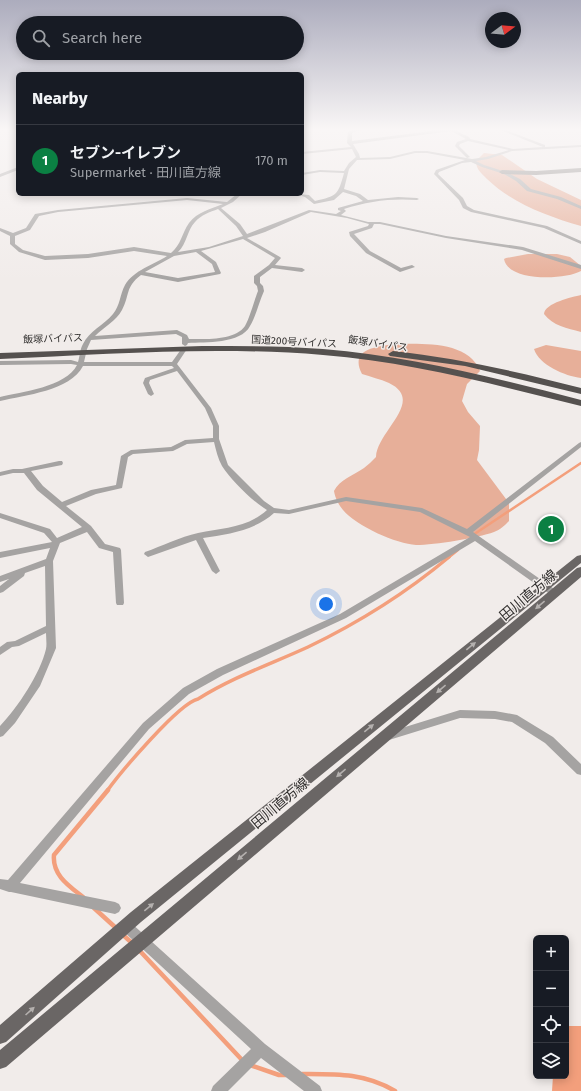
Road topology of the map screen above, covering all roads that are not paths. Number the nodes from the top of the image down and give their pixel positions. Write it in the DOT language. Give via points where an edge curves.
graph roads {
  1 [pos="345,180"];
  2 [pos="442,180"];
  3 [pos="518,180"];
  4 [pos="342,190"];
  5 [pos="304,195"];
  6 [pos="166,196"];
  7 [pos="238,196"];
  8 [pos="417,199"];
  9 [pos="169,200"];
  10 [pos="368,202"];
  11 [pos="228,203"];
  12 [pos="314,203"];
  13 [pos="218,207"];
  14 [pos="581,208"];
  15 [pos="311,211"];
  16 [pos="337,215"];
  17 [pos="372,223"];
  18 [pos="0,228"];
  19 [pos="13,235"];
  20 [pos="244,237"];
  21 [pos="581,243"];
  22 [pos="198,251"];
  23 [pos="172,255"];
  24 [pos="271,266"];
  25 [pos="412,267"];
  26 [pos="581,267"];
  27 [pos="302,270"];
  28 [pos="140,273"];
  29 [pos="88,341"];
  30 [pos="185,345"];
  31 [pos="0,351"];
  32 [pos="374,352"];
  33 [pos="0,356"];
  34 [pos="353,356"];
  35 [pos="82,362"];
  36 [pos="0,363"];
  37 [pos="176,367"];
  38 [pos="581,391"];
  39 [pos="151,394"];
  40 [pos="581,397"];
  41 [pos="0,398"];
  42 [pos="581,403"];
  43 [pos="581,410"];
  44 [pos="217,440"];
  45 [pos="581,444"];
  46 [pos="59,463"];
  47 [pos="26,470"];
  48 [pos="0,474"];
  49 [pos="61,505"];
  50 [pos="272,510"];
  51 [pos="0,515"];
  52 [pos="88,528"];
  53 [pos="472,534"];
  54 [pos="198,536"];
  55 [pos="56,543"];
  56 [pos="148,554"];
  57 [pos="0,555"];
  58 [pos="581,558"];
  59 [pos="49,561"];
  60 [pos="28,569"];
  61 [pos="216,571"];
  62 [pos="581,571"];
  63 [pos="2,576"];
  64 [pos="0,590"];
  65 [pos="549,590"];
  66 [pos="120,603"];
  67 [pos="51,627"];
  68 [pos="0,652"];
  69 [pos="0,733"];
  70 [pos="383,738"];
  71 [pos="581,771"];
  72 [pos="4,886"];
  73 [pos="115,908"];
  74 [pos="126,926"];
  75 [pos="141,941"];
  76 [pos="0,1036"];
  77 [pos="260,1049"];
  78 [pos="0,1061"];
  79 [pos="218,1091"];
  80 [pos="315,1091"];
  1 -- 4 [label="street"];
  2 -- 21 [label="street" via="461,199 465,207 479,213 544,227"];
  3 -- 14 [label="street" via="528,190 559,198"];
  4 -- 10 [label="street" via="358,195"];
  4 -- 12 [label="street" via="332,199"];
  5 -- 12 [label="street"];
  6 -- 9 [label="street"];
  7 -- 11 [label="street"];
  8 -- 10 [label="street" via="400,198"];
  9 -- 11 [label="street"];
  9 -- 19 [label="street" via="37,215 28,229"];
  10 -- 16 [label="street" via="340,209 344,211"];
  11 -- 13 [label="street"];
  12 -- 15 [label="street"];
  13 -- 20 [label="street" via="238,225"];
  13 -- 23 [label="street" via="197,217 189,226 183,244"];
  15 -- 16 [label="street"];
  15 -- 20 [label="street"];
  16 -- 17 [label="street"];
  17 -- 25 [label="street" via="370,227 351,233 352,236 368,252 400,270"];
  17 -- 26 [label="street" via="523,249"];
  18 -- 19 [label="street"];
  19 -- 23 [label="street" via="12,244 15,248 32,256 45,258 88,256 134,249"];
  20 -- 22 [label="street"];
  20 -- 24 [label="street" via="277,256 277,260"];
  22 -- 23 [label="street"];
  22 -- 28 [label="street" via="214,263 218,273 178,280"];
  23 -- 28 [label="street"];
  24 -- 27 [label="street"];
  24 -- 30 [label="street" via="257,276 261,291 247,327 243,331 224,339"];
  28 -- 29 [label="street" via="131,280 125,290 118,311"];
  29 -- 30 [label="street" via="178,332 185,336"];
  29 -- 35 [label="street"];
  30 -- 31 [label="highway, 飯塚バイパス"];
  30 -- 32 [label="highway, 飯塚バイパス" via="295,346"];
  30 -- 33 [label="highway, 国道200号バイパス"];
  30 -- 34 [label="highway, 国道200号バイパス"];
  30 -- 37 [label="street"];
  32 -- 38 [label="highway" via="413,355 459,363"];
  32 -- 40 [label="highway, 飯塚バイパス" via="483,372"];
  34 -- 42 [label="highway, 国道200号バイパス" via="453,371"];
  34 -- 43 [label="highway"];
  35 -- 36 [label="street"];
  35 -- 37 [label="street"];
  35 -- 41 [label="street" via="70,376 53,385"];
  37 -- 39 [label="street" via="147,379"];
  37 -- 44 [label="street" via="208,408 216,426"];
  44 -- 49 [label="street" via="185,442 173,449 131,452 126,456 119,486 94,492"];
  44 -- 50 [label="street" via="225,464 232,474"];
  45 -- 53 [label="street"];
  46 -- 47 [label="street"];
  47 -- 48 [label="street"];
  47 -- 49 [label="street" via="40,488"];
  49 -- 52 [label="street"];
  50 -- 53 [label="street" via="289,512 346,499 422,510"];
  50 -- 54 [label="street" via="264,519 246,526"];
  51 -- 55 [label="street" via="47,532"];
  52 -- 55 [label="street"];
  52 -- 66 [label="street" via="102,546 116,550"];
  53 -- 65 [label="street"];
  53 -- 72 [label="street" via="343,616 220,672 186,691 146,726"];
  54 -- 56 [label="street"];
  54 -- 61 [label="street"];
  55 -- 57 [label="street"];
  55 -- 59 [label="street"];
  58 -- 65 [label="main road, 田川直方線"];
  59 -- 60 [label="street"];
  59 -- 67 [label="street"];
  60 -- 63 [label="street"];
  60 -- 64 [label="street"];
  62 -- 65 [label="main road, 田川直方線"];
  65 -- 70 [label="main road, 田川直方線, one-way"];
  74 -- 65 [label="main road, 田川直方線, one-way"];
  67 -- 68 [label="street" via="16,644 10,644"];
  67 -- 69 [label="street" via="51,648 37,683"];
  70 -- 71 [label="street" via="460,714 514,718 549,740"];
  70 -- 75 [label="main road, 田川直方線, one-way"];
  72 -- 73 [label="street"];
  74 -- 75 [label="street"];
  76 -- 74 [label="main road, 田川直方線, one-way"];
  75 -- 77 [label="street"];
  75 -- 78 [label="main road, 田川直方線"];
  77 -- 79 [label="street"];
  77 -- 80 [label="street"];
}
